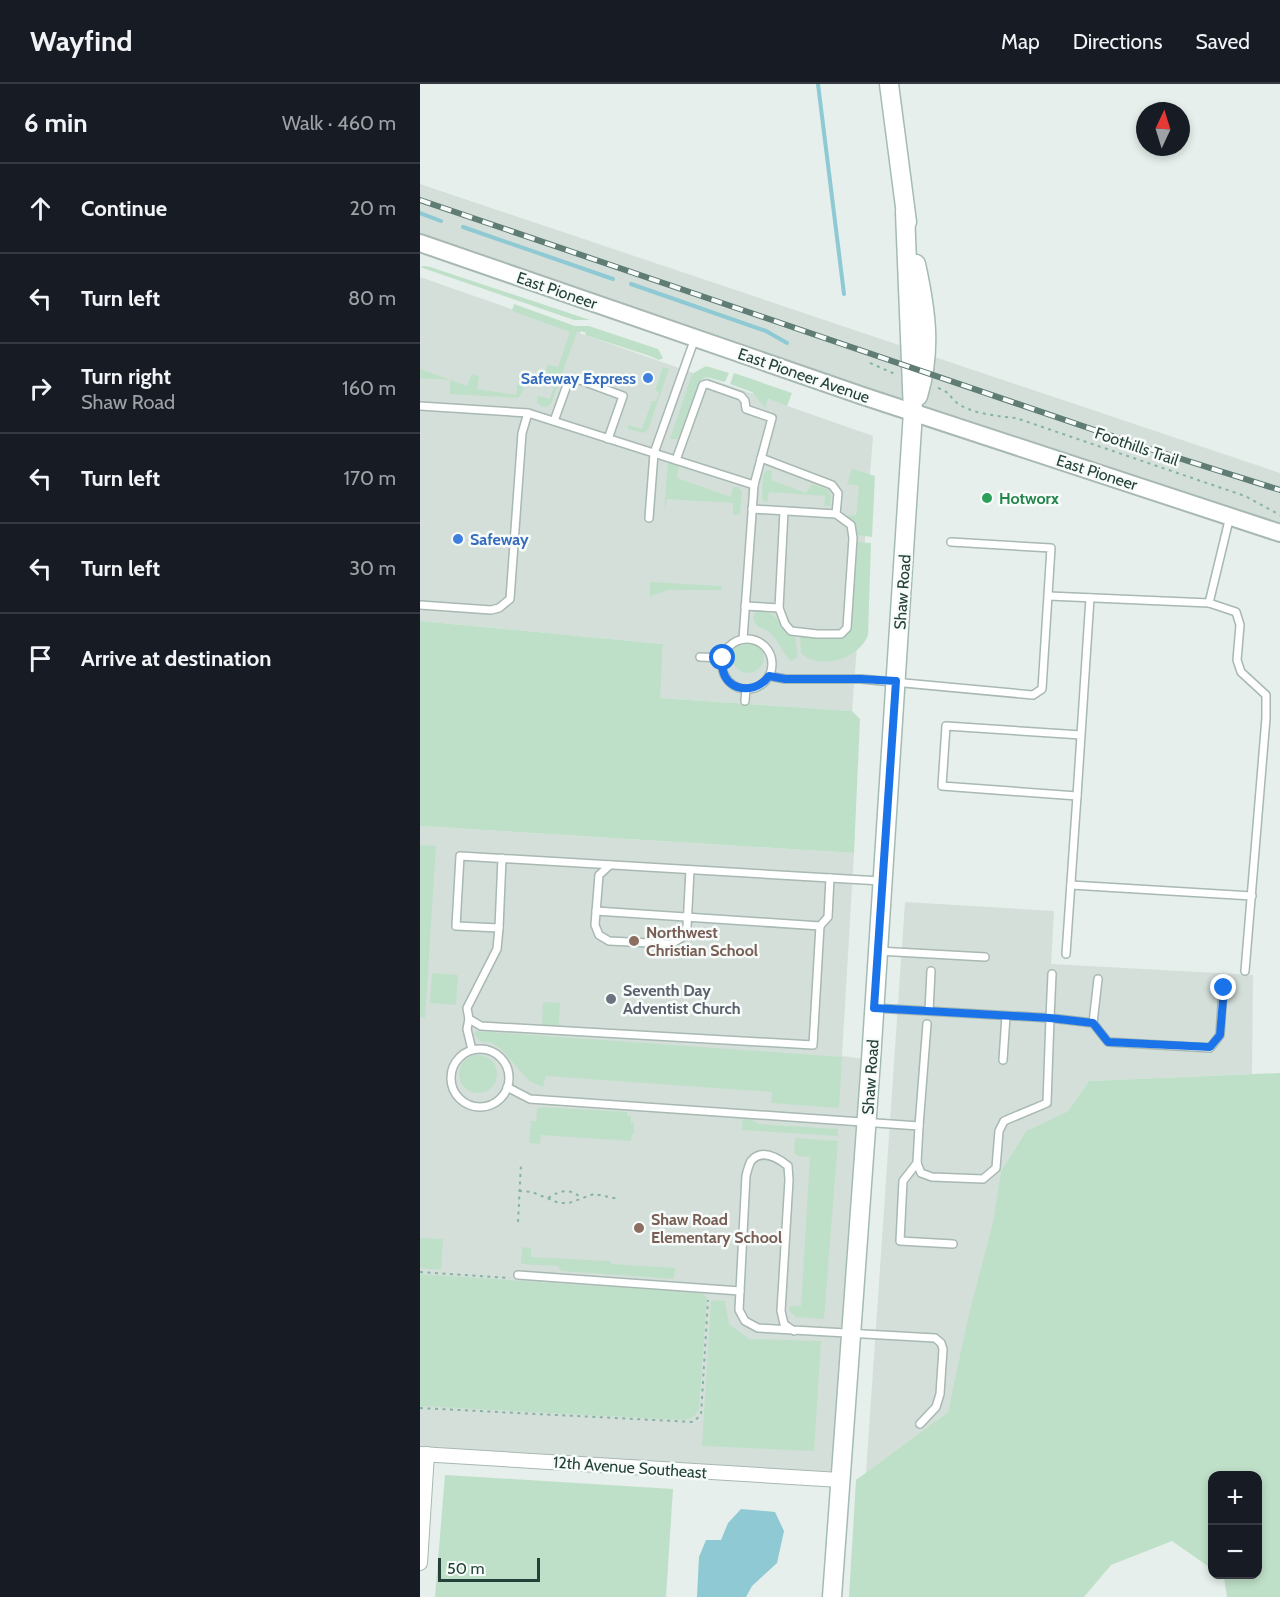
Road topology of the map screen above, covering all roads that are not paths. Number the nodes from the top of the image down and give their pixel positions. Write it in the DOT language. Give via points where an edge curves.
graph roads {
  1 [pos="889,84"];
  2 [pos="420,243"];
  3 [pos="695,338"];
  4 [pos="420,406"];
  5 [pos="528,412"];
  6 [pos="913,412"];
  7 [pos="554,421"];
  8 [pos="609,439"];
  9 [pos="654,453"];
  10 [pos="761,458"];
  11 [pos="676,460"];
  12 [pos="754,485"];
  13 [pos="752,509"];
  14 [pos="784,511"];
  15 [pos="836,514"];
  16 [pos="1230,516"];
  17 [pos="649,518"];
  18 [pos="1280,533"];
  19 [pos="951,542"];
  20 [pos="1049,596"];
  21 [pos="1090,598"];
  22 [pos="1209,603"];
  23 [pos="420,605"];
  24 [pos="745,606"];
  25 [pos="779,608"];
  26 [pos="743,639"];
  27 [pos="700,657"];
  28 [pos="723,658"];
  29 [pos="769,676"];
  30 [pos="896,681"];
  31 [pos="746,689"];
  32 [pos="745,701"];
  33 [pos="1081,735"];
  34 [pos="1077,796"];
  35 [pos="502,858"];
  36 [pos="610,865"];
  37 [pos="690,870"];
  38 [pos="830,878"];
  39 [pos="883,881"];
  40 [pos="1071,885"];
  41 [pos="1252,896"];
  42 [pos="596,911"];
  43 [pos="687,917"];
  44 [pos="820,926"];
  45 [pos="499,928"];
  46 [pos="878,951"];
  47 [pos="1066,954"];
  48 [pos="985,957"];
  49 [pos="931,971"];
  50 [pos="1245,971"];
  51 [pos="1052,974"];
  52 [pos="1098,979"];
  53 [pos="1224,988"];
  54 [pos="874,1008"];
  55 [pos="929,1011"];
  56 [pos="1006,1016"];
  57 [pos="1050,1018"];
  58 [pos="470,1019"];
  59 [pos="1093,1023"];
  60 [pos="927,1024"];
  61 [pos="472,1050"];
  62 [pos="1003,1060"];
  63 [pos="507,1087"];
  64 [pos="866,1123"];
  65 [pos="920,1126"];
  66 [pos="917,1163"];
  67 [pos="954,1244"];
  68 [pos="515,1277"];
  69 [pos="740,1291"];
  70 [pos="794,1331"];
  71 [pos="851,1333"];
  72 [pos="920,1424"];
  73 [pos="424,1454"];
  74 [pos="840,1480"];
  75 [pos="420,1563"];
  76 [pos="832,1597"];
  1 -- 6 [label="main road, Shaw Road" via="905,212 926,328 925,371"];
  2 -- 3 [label="street, East Pioneer"];
  3 -- 6 [label="street, East Pioneer Avenue"];
  3 -- 9 [label="lane"];
  4 -- 5 [label="lane"];
  5 -- 7 [label="lane"];
  5 -- 23 [label="lane" via="522,433 510,599 491,610"];
  6 -- 16 [label="street, East Pioneer"];
  6 -- 30 [label="main road, Shaw Road"];
  7 -- 8 [label="lane"];
  7 -- 8 [label="lane" via="567,385 580,380 623,396"];
  8 -- 9 [label="lane"];
  9 -- 11 [label="lane"];
  9 -- 17 [label="lane"];
  10 -- 11 [label="lane" via="772,418 746,409 741,396 707,384 701,387"];
  10 -- 12 [label="lane"];
  10 -- 15 [label="lane" via="832,485 838,493"];
  11 -- 12 [label="lane"];
  12 -- 13 [label="lane"];
  13 -- 14 [label="lane"];
  13 -- 24 [label="lane"];
  14 -- 15 [label="lane"];
  14 -- 25 [label="lane"];
  15 -- 25 [label="lane" via="851,525 853,538 848,628 841,634 791,631"];
  16 -- 18 [label="street, East Pioneer"];
  16 -- 22 [label="lane"];
  19 -- 20 [label="lane" via="1051,548"];
  20 -- 21 [label="lane"];
  20 -- 30 [label="lane" via="1042,689 1034,695"];
  21 -- 22 [label="lane"];
  21 -- 33 [label="lane"];
  22 -- 41 [label="lane" via="1236,612 1241,672 1266,695"];
  24 -- 25 [label="lane"];
  24 -- 26 [label="lane"];
  26 -- 28 [label="lane" via="728,647"];
  26 -- 29 [label="lane" via="758,641 770,652"];
  27 -- 28 [label="lane"];
  28 -- 31 [label="lane" via="727,679"];
  29 -- 30 [label="lane"];
  29 -- 31 [label="lane" via="758,687"];
  30 -- 39 [label="main road, Shaw Road"];
  31 -- 32 [label="lane"];
  33 -- 34 [label="lane"];
  33 -- 34 [label="lane" via="946,726 942,786"];
  34 -- 40 [label="lane"];
  35 -- 36 [label="lane"];
  35 -- 45 [label="lane"];
  35 -- 45 [label="lane" via="460,856 456,926"];
  36 -- 37 [label="lane"];
  36 -- 42 [label="lane" via="598,875"];
  37 -- 38 [label="lane"];
  37 -- 43 [label="lane"];
  38 -- 39 [label="lane"];
  38 -- 44 [label="lane" via="828,917"];
  39 -- 46 [label="main road, Shaw Road"];
  40 -- 41 [label="lane"];
  40 -- 47 [label="lane"];
  41 -- 50 [label="lane"];
  42 -- 43 [label="lane"];
  42 -- 43 [label="lane" via="599,935 609,941 671,944 681,938"];
  43 -- 44 [label="lane"];
  44 -- 58 [label="lane" via="813,1045 481,1026"];
  45 -- 58 [label="lane" via="497,949 467,1008"];
  46 -- 48 [label="lane"];
  46 -- 54 [label="main road, Shaw Road"];
  49 -- 55 [label="lane"];
  51 -- 57 [label="lane"];
  52 -- 59 [label="lane"];
  53 -- 59 [label="lane" via="1220,1035 1210,1047 1108,1042"];
  54 -- 55 [label="lane"];
  54 -- 64 [label="main road, Shaw Road"];
  55 -- 56 [label="lane"];
  56 -- 57 [label="lane"];
  56 -- 62 [label="lane"];
  57 -- 59 [label="lane"];
  57 -- 66 [label="lane" via="1047,1103 1004,1121 999,1131 996,1168 983,1179 932,1177 921,1173"];
  58 -- 61 [label="lane" via="467,1029"];
  60 -- 65 [label="lane"];
  61 -- 63 [label="lane" via="495,1052 502,1059 509,1077"];
  61 -- 63 [label="lane" via="454,1064 454,1090 459,1098 486,1106 503,1095"];
  63 -- 64 [label="lane" via="530,1099"];
  64 -- 65 [label="lane"];
  64 -- 71 [label="main road, Shaw Road"];
  65 -- 66 [label="lane"];
  66 -- 67 [label="lane" via="903,1181 900,1241"];
  68 -- 69 [label="lane"];
  69 -- 70 [label="lane" via="739,1310 745,1321 758,1328"];
  69 -- 70 [label="lane" via="746,1176 752,1161 761,1155 776,1156 788,1166 781,1311 784,1324"];
  70 -- 71 [label="lane"];
  71 -- 72 [label="lane" via="935,1338 941,1343 940,1394 936,1407"];
  71 -- 74 [label="main road, Shaw Road"];
  73 -- 74 [label="street, 12th Avenue Southeast"];
  73 -- 75 [label="street"];
  74 -- 76 [label="main road, Shaw Road"];
}
